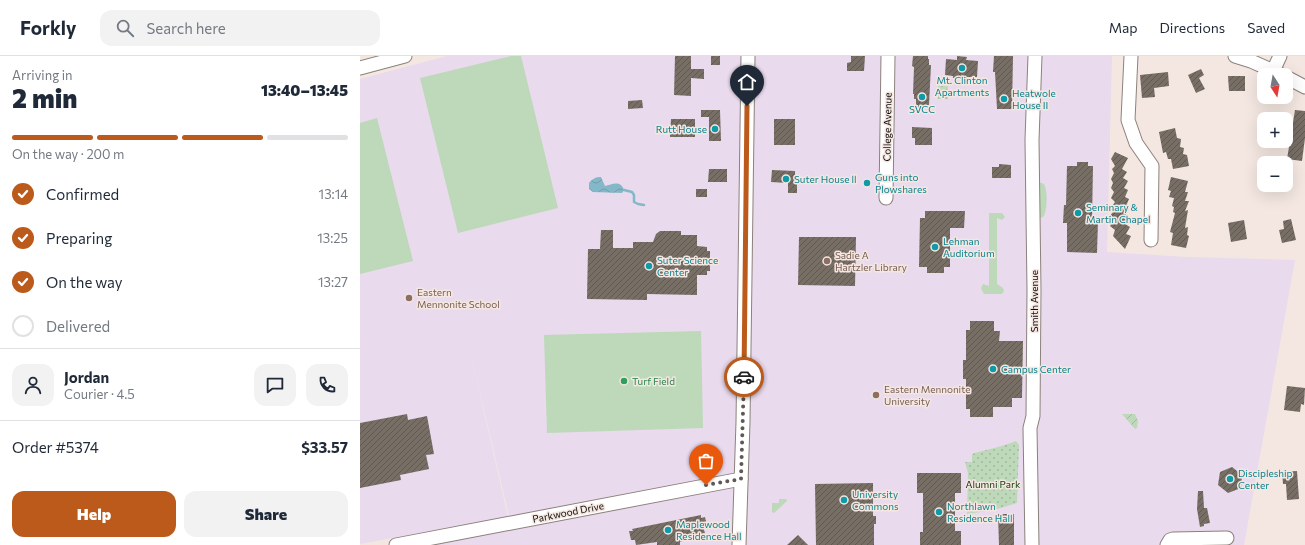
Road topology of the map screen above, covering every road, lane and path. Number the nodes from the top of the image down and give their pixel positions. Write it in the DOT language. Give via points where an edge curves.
graph roads {
  1 [pos="405,56"];
  2 [pos="748,56"];
  3 [pos="888,56"];
  4 [pos="1035,56"];
  5 [pos="1131,56"];
  6 [pos="1235,56"];
  7 [pos="1280,56"];
  8 [pos="360,68"];
  9 [pos="1266,68"];
  10 [pos="1278,68"];
  11 [pos="1293,81"];
  12 [pos="1305,87"];
  13 [pos="886,198"];
  14 [pos="1151,240"];
  15 [pos="741,479"];
  16 [pos="1227,538"];
  17 [pos="396,545"];
  18 [pos="739,545"];
  19 [pos="1032,545"];
  20 [pos="1167,545"];
  1 -- 8 [label="street"];
  2 -- 15 [label="street"];
  3 -- 13 [label="street, College Avenue"];
  4 -- 19 [label="street, Smith Avenue" via="1032,140 1034,409 1030,428"];
  5 -- 14 [label="street" via="1128,120 1136,143 1152,166"];
  6 -- 9 [label="street"];
  7 -- 10 [label="street"];
  11 -- 12 [label="street"];
  15 -- 17 [label="street, Parkwood Drive"];
  15 -- 18 [label="street"];
  16 -- 20 [label="street" via="1174,539"];
}
